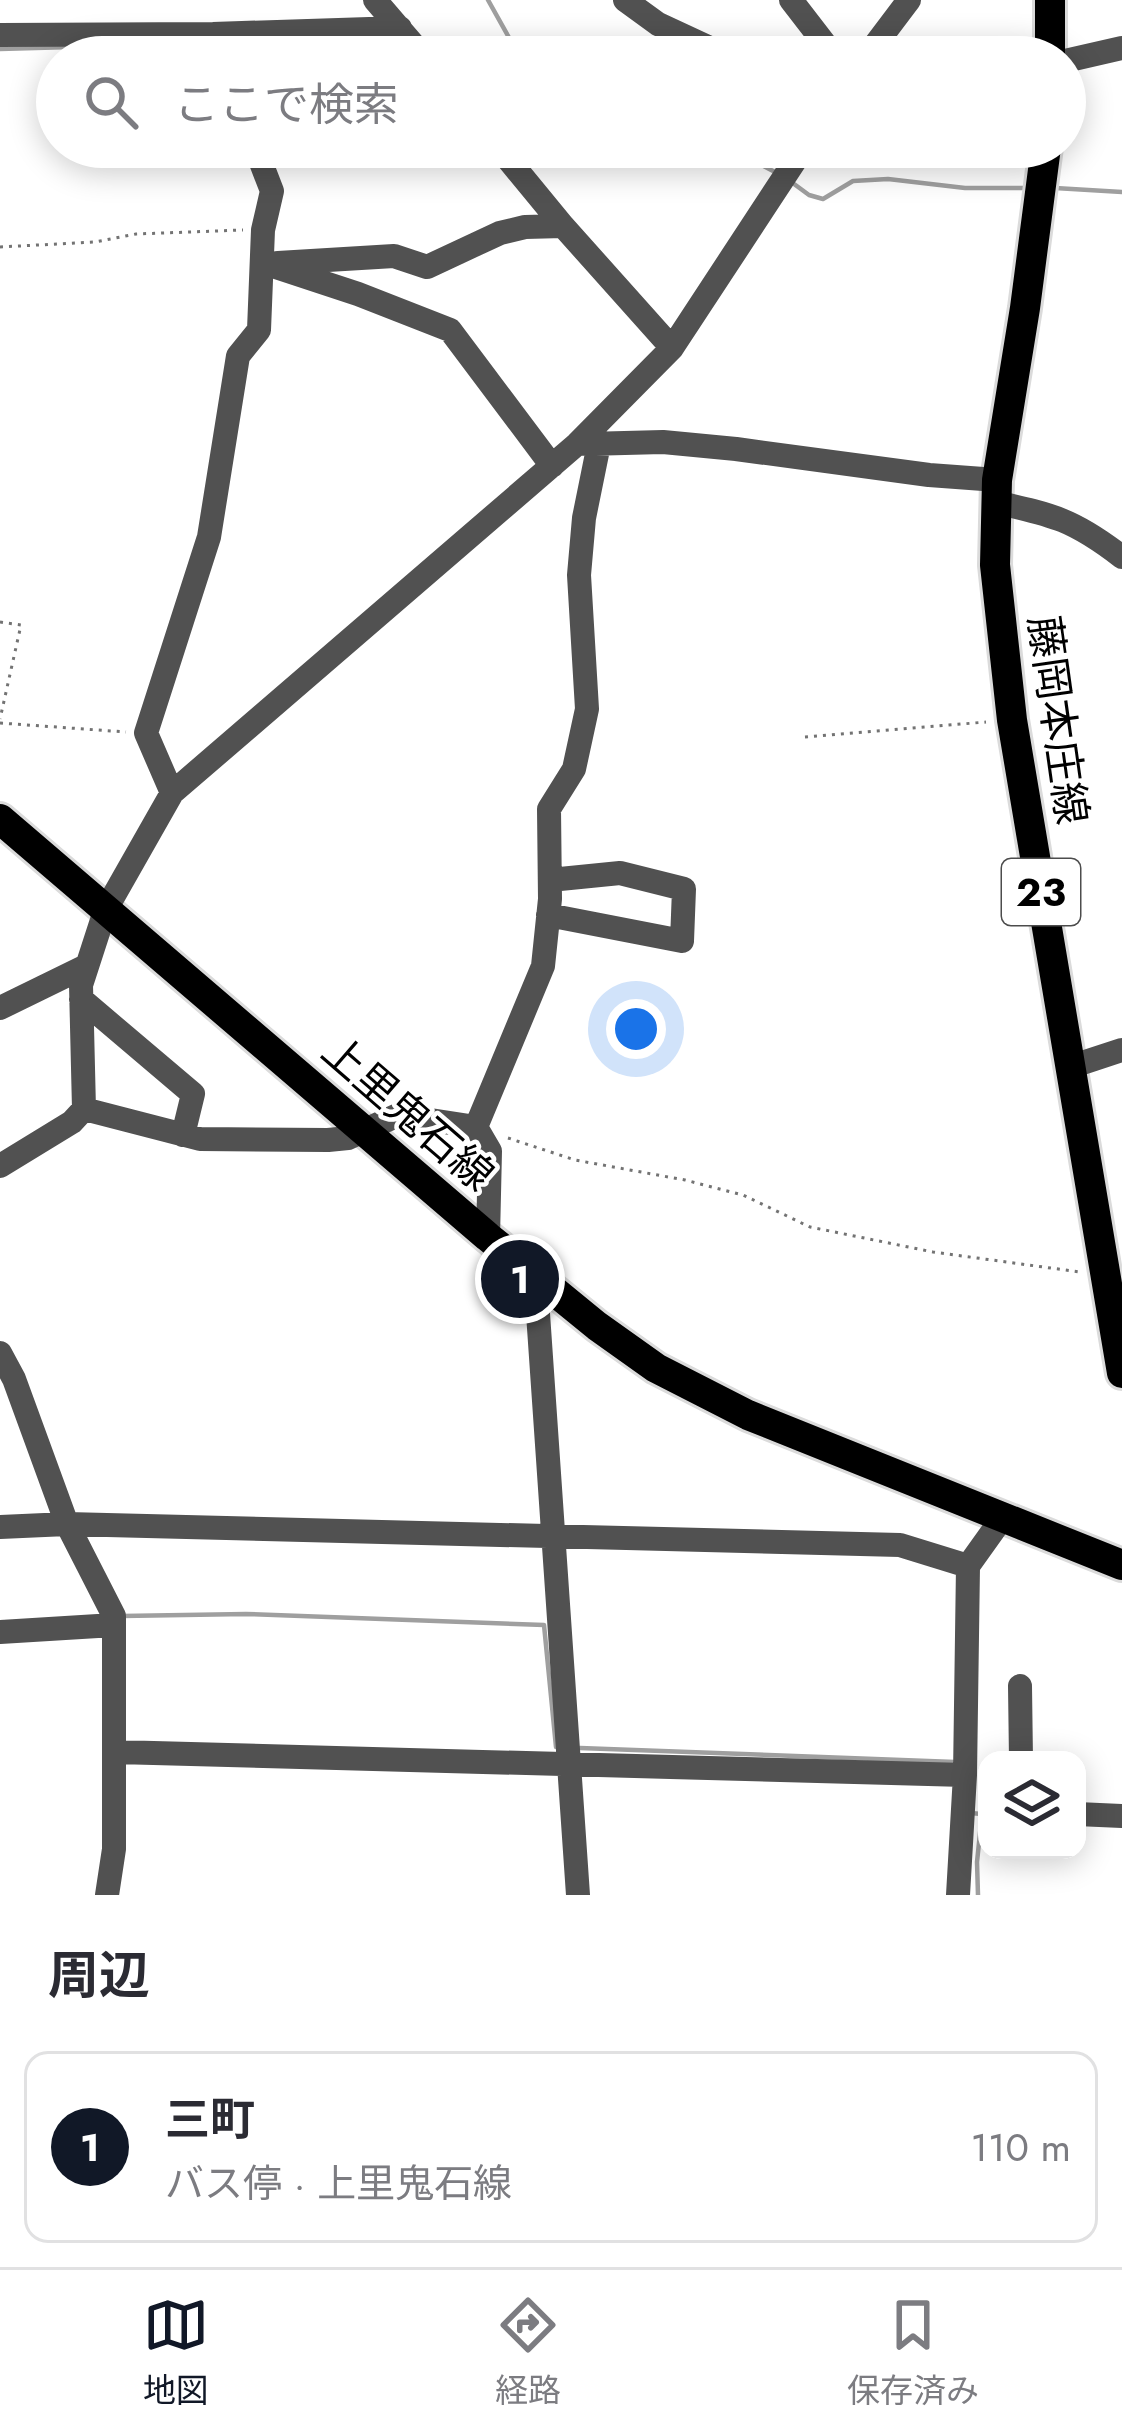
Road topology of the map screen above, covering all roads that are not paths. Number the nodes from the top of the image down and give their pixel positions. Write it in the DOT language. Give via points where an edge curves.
graph roads {
  1 [pos="375,0"];
  2 [pos="625,0"];
  3 [pos="791,0"];
  4 [pos="909,0"];
  5 [pos="1050,0"];
  6 [pos="0,11"];
  7 [pos="400,28"];
  8 [pos="9,34"];
  9 [pos="44,36"];
  10 [pos="319,36"];
  11 [pos="407,36"];
  12 [pos="684,36"];
  13 [pos="819,36"];
  14 [pos="882,36"];
  15 [pos="1050,36"];
  16 [pos="1122,48"];
  17 [pos="1086,56"];
  18 [pos="263,168"];
  19 [pos="515,168"];
  20 [pos="790,168"];
  21 [pos="1043,168"];
  22 [pos="563,226"];
  23 [pos="264,263"];
  24 [pos="672,348"];
  25 [pos="588,444"];
  26 [pos="552,466"];
  27 [pos="996,491"];
  28 [pos="1122,557"];
  29 [pos="172,793"];
  30 [pos="0,819"];
  31 [pos="550,880"];
  32 [pos="105,910"];
  33 [pos="548,915"];
  34 [pos="86,966"];
  35 [pos="81,1000"];
  36 [pos="0,1008"];
  37 [pos="1122,1050"];
  38 [pos="1070,1067"];
  39 [pos="83,1109"];
  40 [pos="476,1127"];
  41 [pos="365,1130"];
  42 [pos="183,1135"];
  43 [pos="0,1166"];
  44 [pos="488,1238"];
  45 [pos="1114,1275"];
  46 [pos="540,1281"];
  47 [pos="0,1353"];
  48 [pos="1122,1372"];
  49 [pos="1003,1517"];
  50 [pos="67,1524"];
  51 [pos="0,1527"];
  52 [pos="554,1537"];
  53 [pos="1122,1565"];
  54 [pos="968,1566"];
  55 [pos="114,1625"];
  56 [pos="0,1632"];
  57 [pos="1020,1686"];
  58 [pos="1021,1751"];
  59 [pos="116,1752"];
  60 [pos="571,1764"];
  61 [pos="965,1775"];
  62 [pos="975,1801"];
  63 [pos="1086,1814"];
  64 [pos="1122,1816"];
  65 [pos="107,1895"];
  66 [pos="578,1895"];
  67 [pos="958,1895"];
  1 -- 7 [label="street"];
  2 -- 12 [label="street"];
  3 -- 13 [label="street"];
  4 -- 14 [label="street"];
  5 -- 15 [label="main road"];
  6 -- 8 [label="street"];
  7 -- 10 [label="street"];
  7 -- 11 [label="street"];
  8 -- 9 [label="street"];
  16 -- 17 [label="street"];
  18 -- 23 [label="street" via="272,191"];
  19 -- 22 [label="street"];
  20 -- 24 [label="street"];
  21 -- 27 [label="main road, 藤岡本庄線 / 23"];
  22 -- 23 [label="street" via="500,233 427,267 394,256"];
  22 -- 24 [label="street"];
  23 -- 26 [label="street" via="450,330"];
  23 -- 29 [label="street" via="260,330 238,356 209,536 146,734"];
  24 -- 25 [label="street"];
  25 -- 26 [label="street"];
  25 -- 27 [label="street" via="681,444"];
  25 -- 31 [label="street" via="579,575 587,710 574,769 549,809"];
  26 -- 29 [label="street"];
  27 -- 28 [label="street" via="1088,530"];
  27 -- 38 [label="main road, 藤岡本庄線 / 23" via="995,565 1012,720"];
  29 -- 32 [label="street"];
  30 -- 32 [label="main road, 上里鬼石線"];
  31 -- 33 [label="street"];
  31 -- 33 [label="street" via="620,874 684,889 682,940"];
  32 -- 34 [label="street"];
  32 -- 41 [label="main road, 上里鬼石線"];
  33 -- 40 [label="street" via="543,966"];
  34 -- 35 [label="street"];
  34 -- 36 [label="street"];
  35 -- 39 [label="street"];
  35 -- 42 [label="street" via="193,1094"];
  37 -- 38 [label="street"];
  38 -- 45 [label="main road, 藤岡本庄線 / 23"];
  39 -- 42 [label="street"];
  39 -- 43 [label="street"];
  40 -- 41 [label="street" via="398,1114"];
  40 -- 44 [label="street" via="490,1151"];
  41 -- 42 [label="street" via="328,1141"];
  41 -- 44 [label="main road, 上里鬼石線"];
  44 -- 46 [label="main road, 上里鬼石線"];
  45 -- 48 [label="main road, 藤岡本庄線 / 23"];
  46 -- 49 [label="main road, 上里鬼石線" via="692,1388"];
  46 -- 52 [label="street"];
  47 -- 50 [label="street"];
  49 -- 53 [label="main road, 上里鬼石線"];
  49 -- 54 [label="street"];
  50 -- 51 [label="street"];
  50 -- 52 [label="street"];
  50 -- 55 [label="street"];
  52 -- 54 [label="street" via="900,1545"];
  52 -- 60 [label="street"];
  54 -- 61 [label="street"];
  55 -- 56 [label="street"];
  55 -- 59 [label="street"];
  57 -- 58 [label="street"];
  59 -- 60 [label="street"];
  59 -- 65 [label="street"];
  60 -- 61 [label="street"];
  60 -- 66 [label="street"];
  61 -- 62 [label="street"];
  62 -- 67 [label="street"];
  63 -- 64 [label="street"];
}
